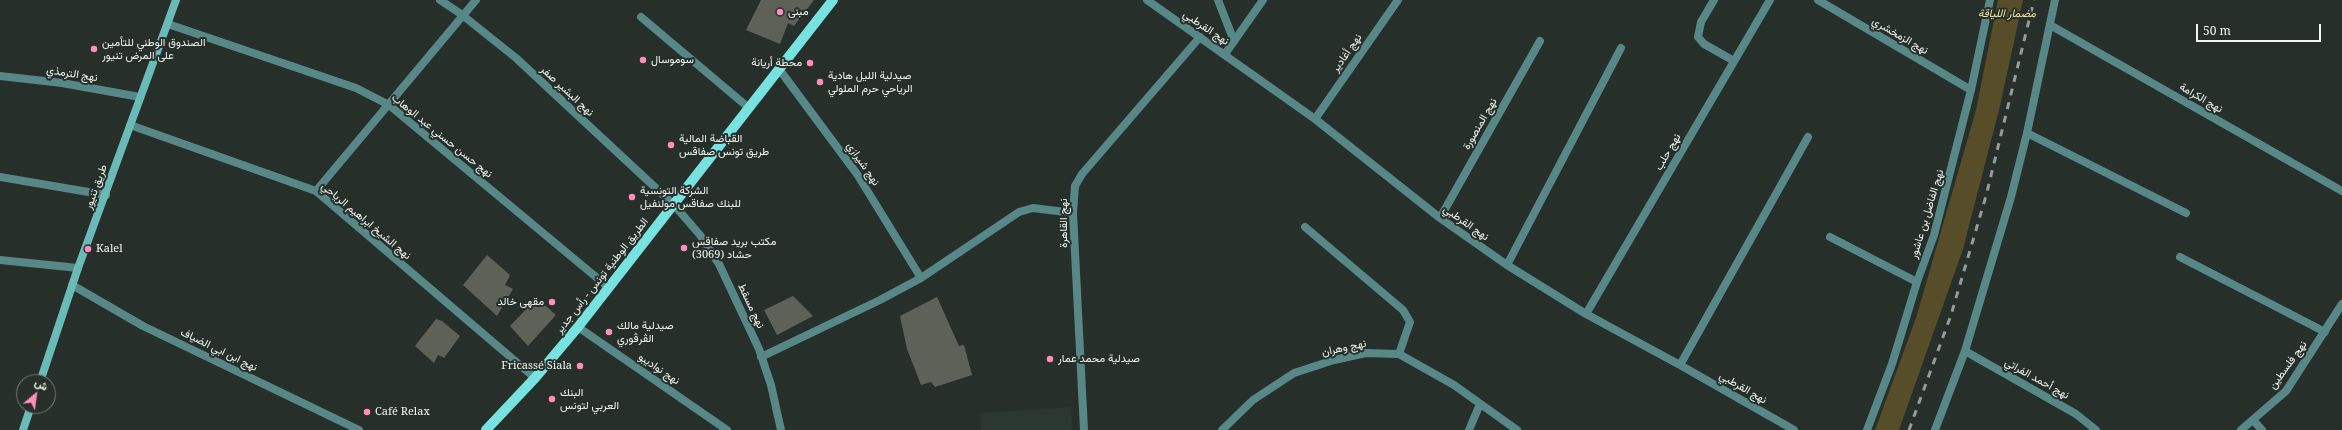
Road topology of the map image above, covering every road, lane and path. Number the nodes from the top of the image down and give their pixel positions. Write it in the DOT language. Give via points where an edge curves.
graph roads {
  1 [pos="176,0"];
  2 [pos="440,0"];
  3 [pos="476,0"];
  4 [pos="833,0"];
  5 [pos="1147,0"];
  6 [pos="1218,0"];
  7 [pos="1263,0"];
  8 [pos="1398,0"];
  9 [pos="1714,0"];
  10 [pos="1770,0"];
  11 [pos="1818,0"];
  12 [pos="1990,0"];
  13 [pos="2055,0"];
  14 [pos="463,16"];
  15 [pos="641,17"];
  16 [pos="168,24"];
  17 [pos="2050,25"];
  18 [pos="1200,37"];
  19 [pos="1234,41"];
  20 [pos="1540,41"];
  21 [pos="1621,48"];
  22 [pos="1226,54"];
  23 [pos="1734,61"];
  24 [pos="779,69"];
  25 [pos="0,76"];
  26 [pos="1972,90"];
  27 [pos="140,97"];
  28 [pos="389,105"];
  29 [pos="749,108"];
  30 [pos="1315,119"];
  31 [pos="130,125"];
  32 [pos="2027,133"];
  33 [pos="1808,137"];
  34 [pos="0,177"];
  35 [pos="316,191"];
  36 [pos="2342,191"];
  37 [pos="106,194"];
  38 [pos="674,205"];
  39 [pos="1073,213"];
  40 [pos="2186,213"];
  41 [pos="1440,218"];
  42 [pos="1305,227"];
  43 [pos="1830,237"];
  44 [pos="2180,257"];
  45 [pos="0,260"];
  46 [pos="1507,265"];
  47 [pos="78,268"];
  48 [pos="921,278"];
  49 [pos="1917,282"];
  50 [pos="72,285"];
  51 [pos="608,287"];
  52 [pos="2342,304"];
  53 [pos="1586,314"];
  54 [pos="578,327"];
  55 [pos="2325,332"];
  56 [pos="1965,351"];
  57 [pos="1399,354"];
  58 [pos="761,357"];
  59 [pos="1680,365"];
  60 [pos="43,374"];
  61 [pos="536,378"];
  62 [pos="1480,404"];
  63 [pos="28,414"];
  64 [pos="2253,420"];
  65 [pos="23,430"];
  66 [pos="359,430"];
  67 [pos="486,430"];
  68 [pos="727,430"];
  69 [pos="781,430"];
  70 [pos="1084,430"];
  71 [pos="1222,430"];
  72 [pos="1469,430"];
  73 [pos="1517,430"];
  74 [pos="1794,430"];
  75 [pos="1867,430"];
  76 [pos="1935,430"];
  77 [pos="2096,430"];
  78 [pos="2241,430"];
  79 [pos="2262,430"];
  1 -- 16 [label="main road, طريق تنيور"];
  2 -- 14 [label="street, نهج البشير صفر"];
  3 -- 14 [label="street"];
  4 -- 24 [label="main road, الطريق الوطنية تونس - رأس جدير"];
  5 -- 18 [label="street, نهج القرطبي"];
  6 -- 19 [label="street"];
  7 -- 19 [label="street"];
  8 -- 30 [label="street, نهج أغادير"];
  9 -- 23 [label="street" via="1701,22 1698,37 1704,44"];
  10 -- 23 [label="street, نهج حلب"];
  11 -- 26 [label="street, نهج الزمخشري"];
  12 -- 26 [label="street, نهج الفاضل بن عاشور"];
  13 -- 17 [label="street"];
  14 -- 28 [label="street"];
  14 -- 38 [label="street, نهج البشير صفر" via="516,58"];
  15 -- 29 [label="street"];
  16 -- 27 [label="main road, طريق تنيور"];
  16 -- 28 [label="street, نهج حسن حسني عبد الوهاب" via="356,88"];
  17 -- 32 [label="street"];
  17 -- 36 [label="street, نهج الكرامة"];
  18 -- 22 [label="street, نهج القرطبي"];
  18 -- 39 [label="street, نهج القاهرة" via="1082,174 1076,186"];
  19 -- 22 [label="street"];
  20 -- 41 [label="street, نهج المنصورة"];
  21 -- 46 [label="street"];
  22 -- 30 [label="street, نهج القرطبي"];
  23 -- 53 [label="street, نهج حلب"];
  24 -- 29 [label="main road, الطريق الوطنية تونس - رأس جدير"];
  24 -- 48 [label="street, نهج شيرازي" via="857,174"];
  25 -- 27 [label="street, نهج الترمذي" via="62,83"];
  26 -- 49 [label="street, نهج الفاضل بن عاشور" via="1934,234"];
  27 -- 31 [label="main road, طريق تنيور"];
  28 -- 35 [label="street"];
  28 -- 51 [label="street, نهج حسن حسني عبد الوهاب"];
  29 -- 38 [label="main road, الطريق الوطنية تونس - رأس جدير"];
  30 -- 41 [label="street, نهج القرطبي"];
  31 -- 35 [label="street, نهج الشيخ ابراهيم الرياحي"];
  31 -- 37 [label="main road, طريق تنيور"];
  32 -- 40 [label="street"];
  32 -- 56 [label="street"];
  33 -- 59 [label="street"];
  34 -- 37 [label="street"];
  35 -- 61 [label="street, نهج الشيخ ابراهيم الرياحي"];
  37 -- 47 [label="main road, طريق تنيور"];
  38 -- 51 [label="main road, الطريق الوطنية تونس - رأس جدير"];
  38 -- 58 [label="street, نهج مسقط" via="700,235 719,264"];
  39 -- 48 [label="street" via="1033,208 1019,212"];
  39 -- 70 [label="street, نهج القاهرة"];
  41 -- 46 [label="street, نهج القرطبي"];
  42 -- 57 [label="street" via="1403,310 1410,322"];
  43 -- 49 [label="street"];
  44 -- 55 [label="street"];
  45 -- 47 [label="street"];
  46 -- 53 [label="street, نهج القرطبي"];
  47 -- 50 [label="main road, طريق تنيور"];
  48 -- 58 [label="street"];
  49 -- 75 [label="street, نهج الفاضل بن عاشور" via="1892,364"];
  50 -- 60 [label="main road, طريق تنيور"];
  50 -- 66 [label="street, نهج ابن ابي الضياف" via="143,326"];
  51 -- 54 [label="main road, الطريق الوطنية تونس - رأس جدير"];
  52 -- 55 [label="street, نهج فلسطين"];
  53 -- 59 [label="street, نهج القرطبي"];
  54 -- 61 [label="main road, الطريق الوطنية تونس - رأس جدير"];
  54 -- 68 [label="street, نهج نواديبو"];
  55 -- 64 [label="street, نهج فلسطين" via="2286,391"];
  56 -- 76 [label="street"];
  56 -- 77 [label="street, نهج أحمد الفراتي" via="2076,414"];
  57 -- 62 [label="street, نهج وهران" via="1432,371"];
  57 -- 71 [label="street, نهج وهران" via="1366,353 1294,373 1253,400"];
  58 -- 69 [label="street, نهج مسقط" via="771,384"];
  59 -- 74 [label="street, نهج القرطبي"];
  61 -- 67 [label="main road, الطريق الوطنية تونس - رأس جدير"];
  62 -- 72 [label="street"];
  62 -- 73 [label="street, نهج وهران"];
  63 -- 65 [label="main road"];
  64 -- 78 [label="street, نهج فلسطين"];
  64 -- 79 [label="street"];
}
